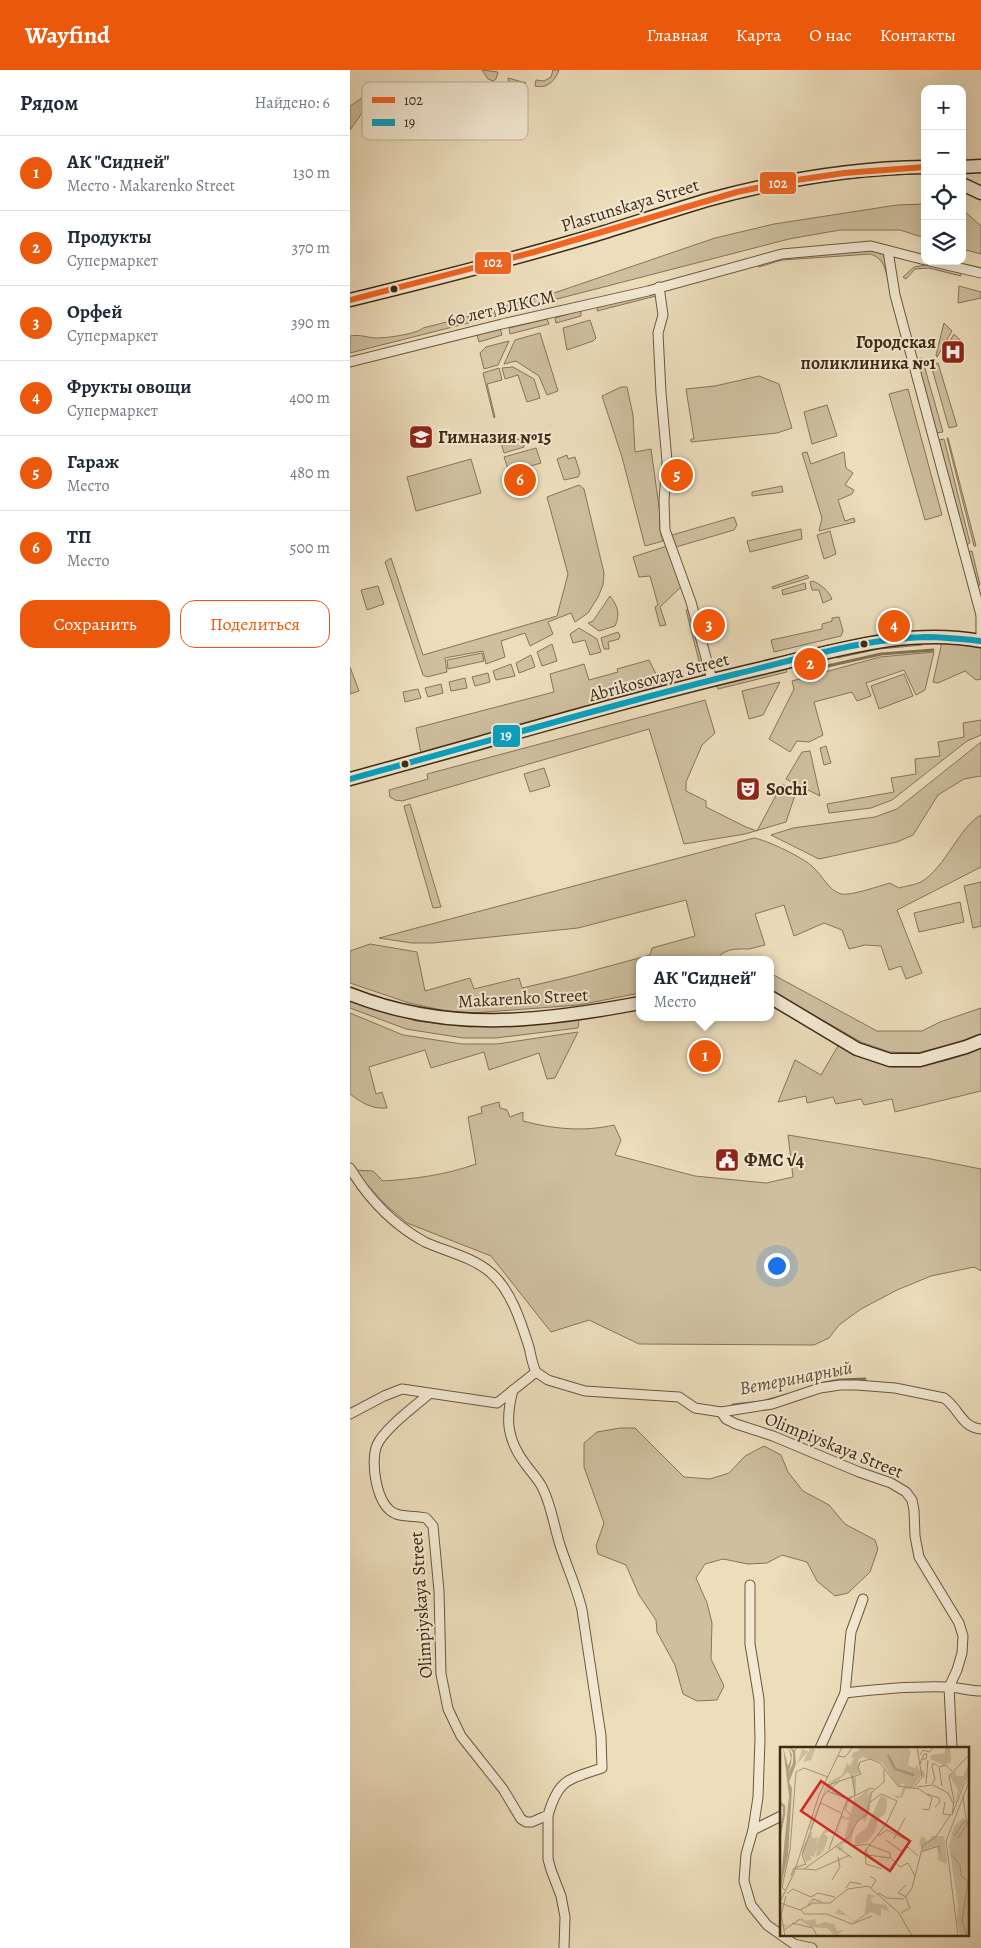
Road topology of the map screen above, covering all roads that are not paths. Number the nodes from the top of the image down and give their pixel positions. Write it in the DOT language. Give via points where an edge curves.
graph roads {
  1 [pos="981,166"];
  2 [pos="966,167"];
  3 [pos="921,169"];
  4 [pos="966,186"];
  5 [pos="981,193"];
  6 [pos="888,251"];
  7 [pos="921,259"];
  8 [pos="947,265"];
  9 [pos="981,273"];
  10 [pos="660,287"];
  11 [pos="350,300"];
  12 [pos="350,362"];
  13 [pos="981,616"];
  14 [pos="981,640"];
  15 [pos="712,680"];
  16 [pos="350,779"];
  17 [pos="350,994"];
  18 [pos="774,999"];
  19 [pos="636,1004"];
  20 [pos="981,1041"];
  21 [pos="350,1168"];
  22 [pos="536,1372"];
  23 [pos="512,1390"];
  24 [pos="429,1394"];
  25 [pos="721,1412"];
  26 [pos="350,1414"];
  27 [pos="981,1429"];
  28 [pos="750,1585"];
  29 [pos="863,1599"];
  30 [pos="949,1687"];
  31 [pos="981,1691"];
  32 [pos="845,1692"];
  33 [pos="820,1747"];
  34 [pos="952,1747"];
  35 [pos="548,1815"];
  36 [pos="780,1816"];
  37 [pos="753,1830"];
  38 [pos="780,1934"];
  39 [pos="783,1936"];
  40 [pos="564,1948"];
  41 [pos="812,1948"];
  1 -- 2 [label="street"];
  3 -- 11 [label="street, Plastunskaya Street" via="833,174 753,189"];
  4 -- 5 [label="street"];
  6 -- 7 [label="street, 60 лет ВЛКСМ"];
  6 -- 10 [label="street, 60 лет ВЛКСМ" via="871,246 782,254"];
  6 -- 13 [label="street, Abrikosovaya Street" via="895,295"];
  8 -- 9 [label="street"];
  10 -- 12 [label="street, 60 лет ВЛКСМ"];
  10 -- 15 [label="street" via="663,315 658,333 667,461 665,530 691,602"];
  13 -- 14 [label="street, Abrikosovaya Street"];
  14 -- 15 [label="street, Abrikosovaya Street" via="927,637 878,640"];
  15 -- 16 [label="street, Abrikosovaya Street"];
  17 -- 19 [label="street, Makarenko Street" via="406,1011 472,1021 580,1014"];
  18 -- 20 [label="street" via="857,1049 890,1060 920,1060"];
  21 -- 22 [label="street" via="362,1187 402,1227 491,1273 517,1313"];
  22 -- 23 [label="street"];
  22 -- 25 [label="street, Olimpiyskaya Street" via="548,1380 585,1391 680,1397 695,1408"];
  23 -- 24 [label="street" via="493,1404"];
  23 -- 35 [label="street" via="509,1404 511,1439 542,1486 560,1547 578,1591 601,1736 602,1768 568,1780 557,1790"];
  24 -- 26 [label="street" via="397,1390"];
  24 -- 35 [label="street, Olimpiyskaya Street" via="378,1444 374,1457 375,1476 388,1509 396,1514 426,1518 432,1526 439,1591 441,1674 454,1724 521,1819 532,1822"];
  25 -- 27 [label="street, Olimpiyskaya Street" via="772,1404 820,1388 857,1385 895,1388 944,1398 967,1425"];
  25 -- 30 [label="street, Olimpiyskaya Street" via="736,1424 891,1483 906,1492 912,1500 920,1557 959,1623 963,1636 960,1662"];
  28 -- 37 [label="street" via="750,1644 759,1699 760,1739 758,1798"];
  29 -- 32 [label="street" via="851,1632"];
  30 -- 31 [label="street"];
  30 -- 32 [label="street"];
  30 -- 34 [label="street, Olimpiyskaya Street"];
  32 -- 33 [label="street"];
  35 -- 40 [label="street" via="548,1859 565,1917"];
  36 -- 37 [label="street"];
  37 -- 38 [label="street" via="746,1854 744,1881 751,1905 767,1925"];
  39 -- 41 [label="street" via="794,1944"];
}
